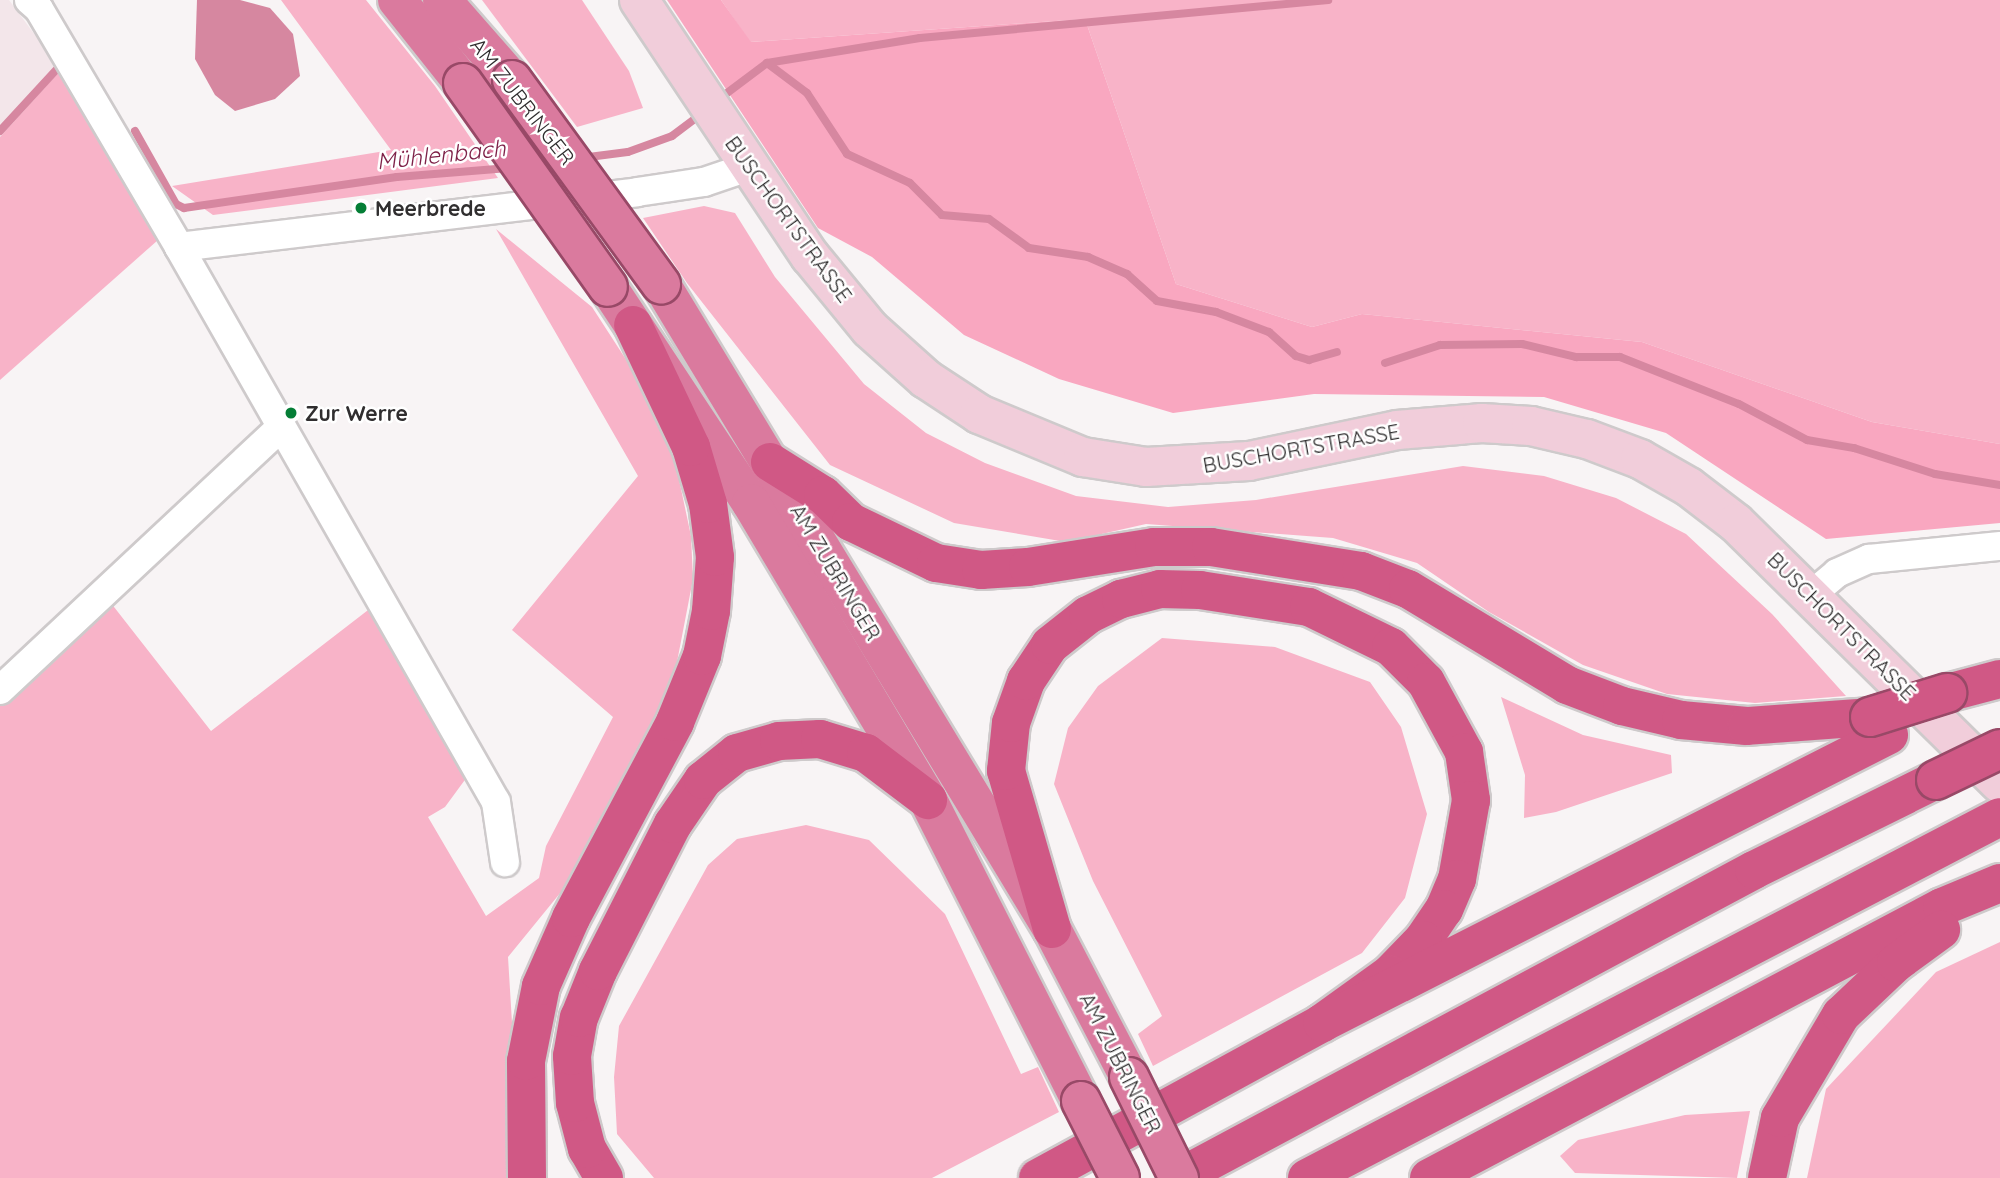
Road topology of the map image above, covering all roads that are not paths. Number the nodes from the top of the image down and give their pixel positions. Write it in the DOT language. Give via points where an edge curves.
graph roads {
  1 [pos="29,0"];
  2 [pos="397,0"];
  3 [pos="442,0"];
  4 [pos="639,0"];
  5 [pos="748,167"];
  6 [pos="179,247"];
  7 [pos="633,325"];
  8 [pos="281,427"];
  9 [pos="770,462"];
  10 [pos="2000,545"];
  11 [pos="1811,595"];
  12 [pos="2000,679"];
  13 [pos="2000,685"];
  14 [pos="0,690"];
  15 [pos="1952,699"];
  16 [pos="1879,726"];
  17 [pos="2000,749"];
  18 [pos="2000,783"];
  19 [pos="928,800"];
  20 [pos="1991,821"];
  21 [pos="505,862"];
  22 [pos="2000,883"];
  23 [pos="2000,890"];
  24 [pos="1052,929"];
  25 [pos="1322,1023"];
  26 [pos="527,1178"];
  27 [pos="604,1178"];
  28 [pos="1038,1178"];
  29 [pos="1120,1178"];
  30 [pos="1179,1178"];
  31 [pos="1307,1178"];
  32 [pos="1429,1178"];
  33 [pos="1767,1178"];
  1 -- 6 [label="street" via="39,9"];
  2 -- 7 [label="highway, AM ZUBRINGER, bridge" via="463,83"];
  3 -- 9 [label="highway, AM ZUBRINGER, bridge" via="512,80 661,284"];
  4 -- 5 [label="main road, BUSCHORTSTRASSE"];
  5 -- 6 [label="street" via="704,182 637,192"];
  5 -- 11 [label="main road, BUSCHORTSTRASSE" via="810,256 870,329 926,379 979,414 1031,439 1083,457 1146,467 1197,466 1249,461 1397,430 1482,423 1531,426 1587,439 1640,459 1689,487 1737,523"];
  6 -- 8 [label="street"];
  7 -- 19 [label="highway, AM ZUBRINGER" via="751,503"];
  7 -- 26 [label="highway" via="691,447 708,504 715,557 710,611 702,656 675,722 571,918 541,986 526,1061"];
  8 -- 14 [label="street"];
  8 -- 21 [label="street" via="496,802"];
  9 -- 16 [label="highway" via="823,495 851,522 936,563 981,569 1028,568 1154,547 1211,547 1362,571 1408,589 1567,685 1622,706 1681,720 1747,726"];
  9 -- 24 [label="highway, AM ZUBRINGER"];
  10 -- 11 [label="street" via="1869,559 1837,573"];
  11 -- 18 [label="main road, BUSCHORTSTRASSE"];
  12 -- 15 [label="highway"];
  13 -- 15 [label="highway"];
  15 -- 16 [label="highway, bridge"];
  16 -- 25 [label="highway"];
  17 -- 30 [label="highway, bridge" via="1754,870"];
  19 -- 27 [label="highway" via="866,753 820,739 779,741 737,753 703,780 673,824 597,971 579,1018 572,1056 575,1103 587,1149"];
  19 -- 29 [label="highway, AM ZUBRINGER, bridge"];
  20 -- 31 [label="highway"];
  22 -- 32 [label="highway" via="1942,907"];
  23 -- 33 [label="highway" via="1896,963 1841,1015 1780,1118"];
  24 -- 25 [label="highway" via="1006,771 1011,723 1026,681 1050,645 1088,615 1121,599 1160,589 1200,590 1309,607 1391,647 1426,682 1464,752 1471,800 1457,879 1444,909 1423,940 1390,974"];
  24 -- 30 [label="highway, AM ZUBRINGER, bridge"];
  25 -- 28 [label="highway"];
}
